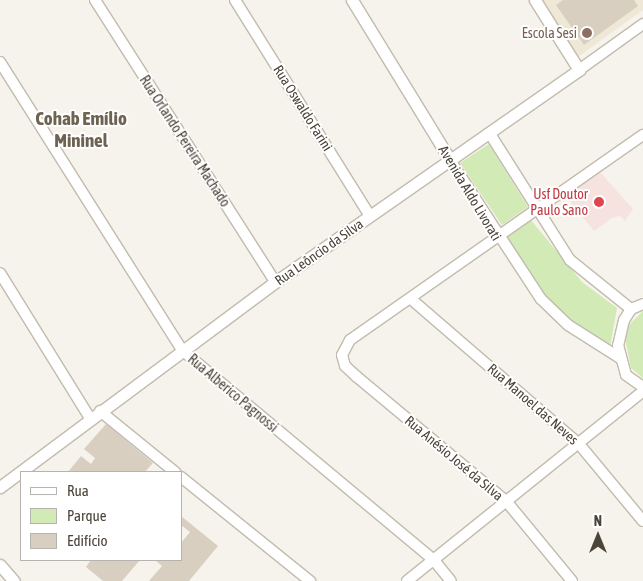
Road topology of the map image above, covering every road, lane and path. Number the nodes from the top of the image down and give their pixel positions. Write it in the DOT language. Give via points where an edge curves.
graph roads {
  1 [pos="94,0"];
  2 [pos="235,0"];
  3 [pos="352,0"];
  4 [pos="536,0"];
  5 [pos="643,24"];
  6 [pos="0,62"];
  7 [pos="579,70"];
  8 [pos="490,134"];
  9 [pos="643,135"];
  10 [pos="450,160"];
  11 [pos="536,209"];
  12 [pos="370,216"];
  13 [pos="498,238"];
  14 [pos="0,273"];
  15 [pos="275,282"];
  16 [pos="411,299"];
  17 [pos="643,304"];
  18 [pos="631,309"];
  19 [pos="183,351"];
  20 [pos="620,358"];
  21 [pos="633,381"];
  22 [pos="643,387"];
  23 [pos="643,391"];
  24 [pos="628,399"];
  25 [pos="95,415"];
  26 [pos="579,444"];
  27 [pos="21,471"];
  28 [pos="174,471"];
  29 [pos="20,472"];
  30 [pos="182,478"];
  31 [pos="0,487"];
  32 [pos="506,501"];
  33 [pos="643,521"];
  34 [pos="433,559"];
  35 [pos="0,565"];
  36 [pos="14,581"];
  37 [pos="310,581"];
  38 [pos="407,581"];
  39 [pos="451,581"];
  40 [pos="572,581"];
  1 -- 15 [label="street, Rua Orlando Pereira Machado"];
  2 -- 12 [label="street, Rua Oswaldo Farini"];
  3 -- 10 [label="street, Avenida Aldo Livorati"];
  4 -- 7 [label="street"];
  5 -- 7 [label="street, Rua Leôncio da Silva"];
  6 -- 19 [label="street, Rua Alberico Pagnossi"];
  7 -- 8 [label="street, Rua Leôncio da Silva"];
  8 -- 10 [label="street, Rua Leôncio da Silva"];
  8 -- 11 [label="street"];
  9 -- 11 [label="street"];
  10 -- 12 [label="street, Rua Leôncio da Silva"];
  10 -- 13 [label="street, Avenida Aldo Livorati"];
  11 -- 13 [label="street"];
  11 -- 18 [label="street" via="586,277"];
  12 -- 15 [label="street, Rua Leôncio da Silva"];
  13 -- 16 [label="street"];
  13 -- 20 [label="street, Avenida Aldo Livorati" via="540,299 568,325"];
  14 -- 25 [label="street"];
  15 -- 19 [label="street, Rua Leôncio da Silva"];
  16 -- 26 [label="street, Rua Manoel das Neves"];
  16 -- 32 [label="street, Rua Anésio José da Silva" via="350,340 342,355 345,366"];
  17 -- 18 [label="street"];
  18 -- 20 [label="street" via="620,332"];
  19 -- 25 [label="street, Rua Leôncio da Silva"];
  19 -- 34 [label="street, Rua Alberico Pagnossi"];
  20 -- 21 [label="street"];
  21 -- 22 [label="street"];
  21 -- 24 [label="street"];
  23 -- 24 [label="street"];
  24 -- 26 [label="street"];
  25 -- 27 [label="street, Rua Leôncio da Silva"];
  25 -- 28 [label="street"];
  26 -- 32 [label="street"];
  26 -- 33 [label="street, Rua Manoel das Neves"];
  29 -- 31 [label="street, Rua Leôncio da Silva"];
  30 -- 37 [label="street"];
  32 -- 34 [label="street"];
  32 -- 40 [label="street, Rua Anésio José da Silva"];
  34 -- 38 [label="street"];
  34 -- 39 [label="street, Rua Alberico Pagnossi"];
  35 -- 36 [label="street"];
}
